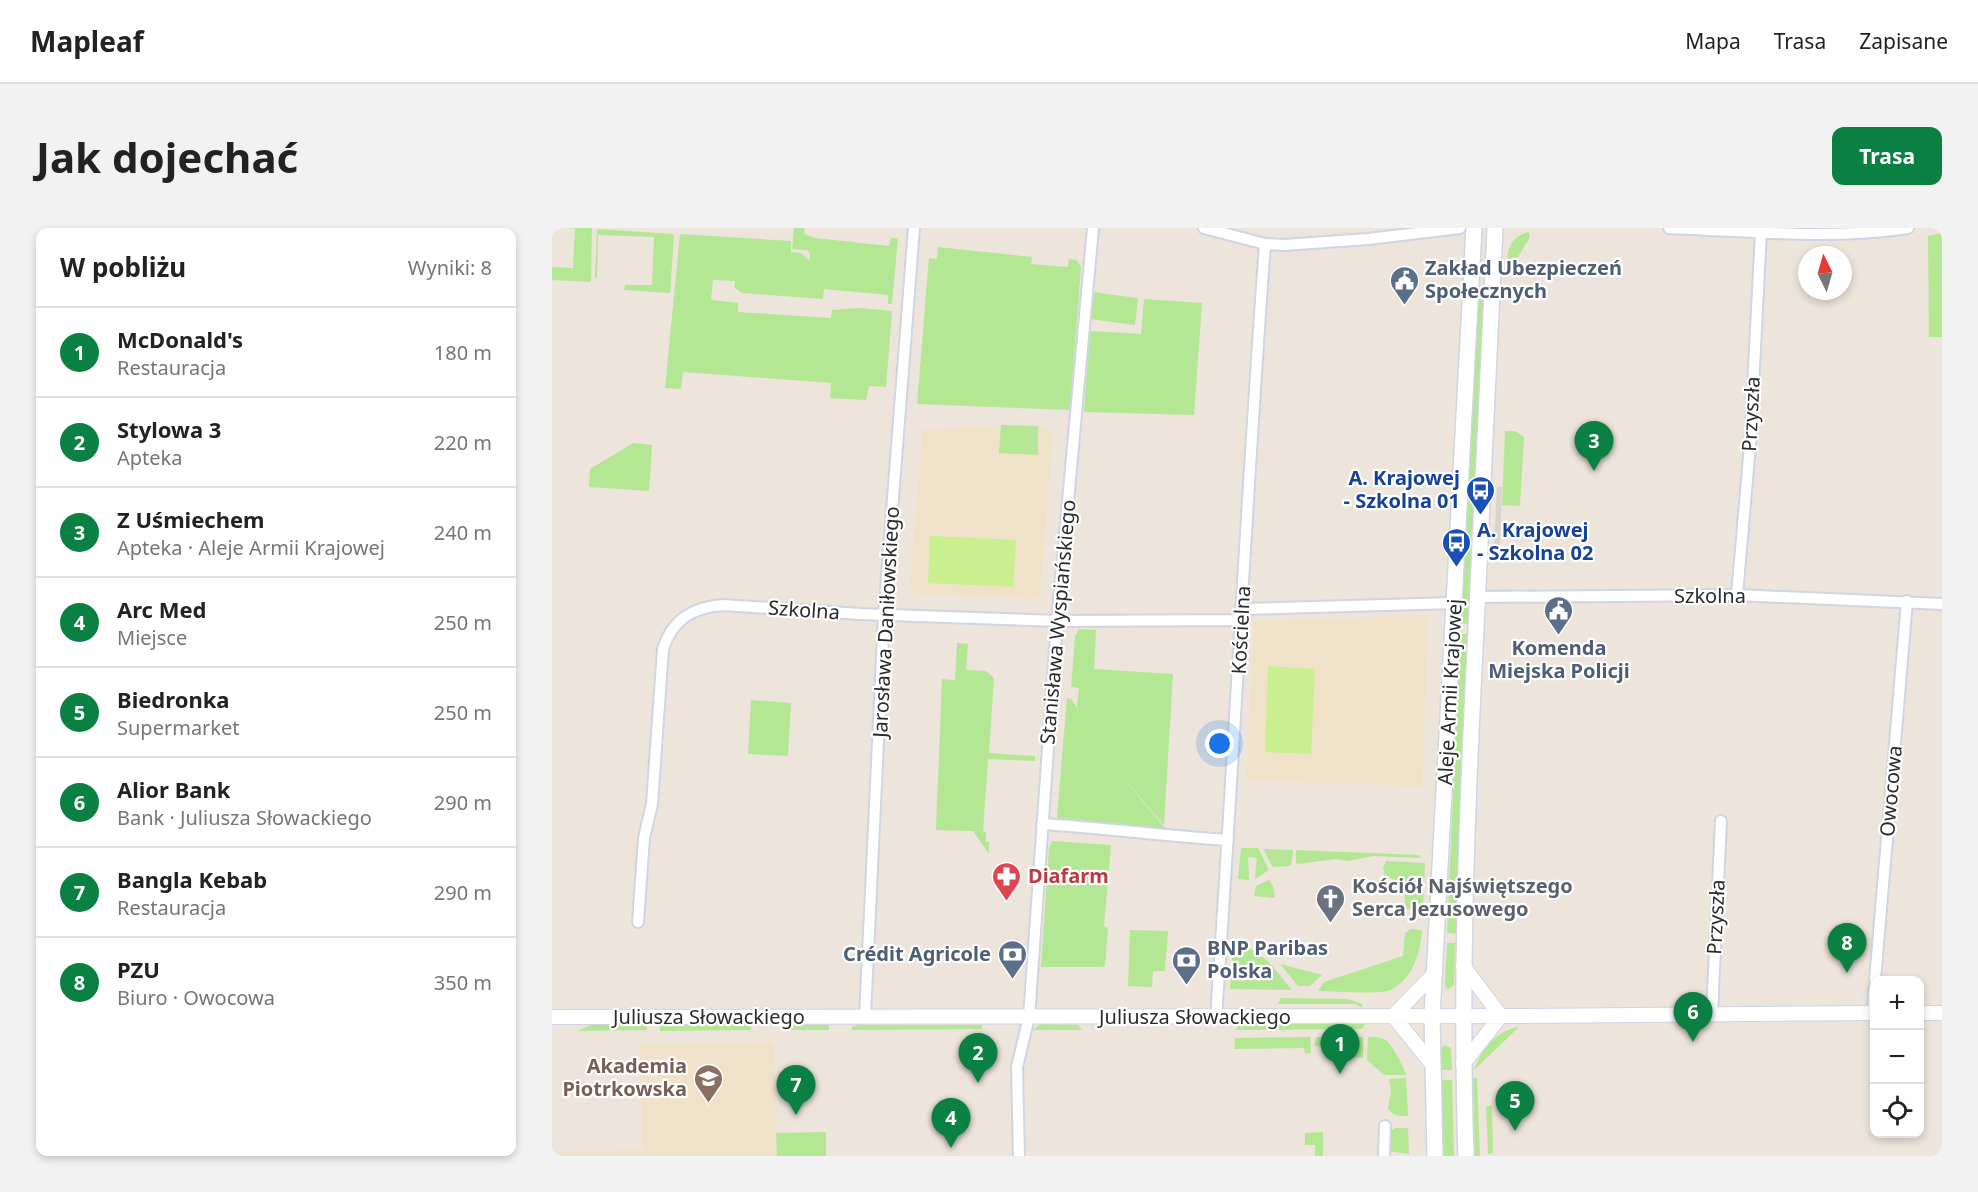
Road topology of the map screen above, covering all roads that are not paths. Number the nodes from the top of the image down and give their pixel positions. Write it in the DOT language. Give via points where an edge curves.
graph roads {
  1 [pos="914,228"];
  2 [pos="1093,228"];
  3 [pos="1204,228"];
  4 [pos="1460,228"];
  5 [pos="1474,228"];
  6 [pos="1495,228"];
  7 [pos="1669,228"];
  8 [pos="1908,228"];
  9 [pos="1761,232"];
  10 [pos="1265,244"];
  11 [pos="1737,595"];
  12 [pos="1478,597"];
  13 [pos="1907,601"];
  14 [pos="1455,603"];
  15 [pos="1942,604"];
  16 [pos="884,614"];
  17 [pos="1242,615"];
  18 [pos="1057,621"];
  19 [pos="1721,821"];
  20 [pos="1042,824"];
  21 [pos="1228,840"];
  22 [pos="638,922"];
  23 [pos="1463,966"];
  24 [pos="1435,973"];
  25 [pos="1875,976"];
  26 [pos="1712,1013"];
  27 [pos="1870,1013"];
  28 [pos="1924,1013"];
  29 [pos="1942,1013"];
  30 [pos="1393,1016"];
  31 [pos="1432,1016"];
  32 [pos="1463,1016"];
  33 [pos="1501,1016"];
  34 [pos="552,1017"];
  35 [pos="865,1017"];
  36 [pos="1029,1017"];
  37 [pos="1216,1017"];
  38 [pos="1432,1064"];
  39 [pos="1463,1064"];
  40 [pos="1385,1126"];
  41 [pos="1019,1156"];
  42 [pos="1384,1156"];
  43 [pos="1435,1156"];
  44 [pos="1466,1156"];
  1 -- 16 [label="street, Jarosława Daniłowskiego"];
  2 -- 18 [label="street, Stanisława Wyspiańskiego"];
  3 -- 10 [label="street"];
  4 -- 10 [label="street" via="1368,239"];
  5 -- 14 [label="main road, Aleje Armii Krajowej"];
  6 -- 12 [label="main road, Aleje Armii Krajowej"];
  7 -- 9 [label="street"];
  8 -- 9 [label="street" via="1856,234"];
  9 -- 11 [label="street, Przyszła" via="1750,445"];
  10 -- 17 [label="street, Kościelna"];
  11 -- 12 [label="street, Szkolna"];
  11 -- 13 [label="street, Szkolna"];
  12 -- 23 [label="main road, Aleje Armii Krajowej"];
  13 -- 15 [label="street, Szkolna"];
  13 -- 25 [label="street, Owocowa"];
  14 -- 17 [label="street, Szkolna"];
  14 -- 24 [label="main road, Aleje Armii Krajowej"];
  16 -- 18 [label="street, Szkolna"];
  16 -- 22 [label="street, Szkolna" via="717,605 690,612 673,627 660,669 652,804 644,834"];
  16 -- 35 [label="street, Jarosława Daniłowskiego"];
  17 -- 18 [label="street, Szkolna"];
  17 -- 21 [label="street, Kościelna"];
  18 -- 20 [label="street, Stanisława Wyspiańskiego"];
  19 -- 26 [label="street, Przyszła"];
  20 -- 21 [label="street"];
  20 -- 36 [label="street, Stanisława Wyspiańskiego"];
  21 -- 37 [label="street, Kościelna"];
  23 -- 32 [label="main road, Aleje Armii Krajowej"];
  23 -- 33 [label="street"];
  24 -- 30 [label="street"];
  24 -- 31 [label="main road, Aleje Armii Krajowej"];
  26 -- 27 [label="street, Juliusza Słowackiego"];
  26 -- 33 [label="street, Juliusza Słowackiego"];
  28 -- 29 [label="street"];
  30 -- 31 [label="street, Juliusza Słowackiego"];
  30 -- 37 [label="street, Juliusza Słowackiego"];
  30 -- 38 [label="street"];
  31 -- 32 [label="street, Juliusza Słowackiego"];
  31 -- 38 [label="main road, Aleje Armii Krajowej"];
  32 -- 33 [label="street, Juliusza Słowackiego"];
  32 -- 39 [label="main road, Aleje Armii Krajowej"];
  33 -- 39 [label="street"];
  34 -- 35 [label="street, Juliusza Słowackiego"];
  35 -- 36 [label="street, Juliusza Słowackiego"];
  36 -- 37 [label="street, Juliusza Słowackiego"];
  36 -- 41 [label="street, Stanisława Wyspiańskiego" via="1017,1067"];
  38 -- 43 [label="main road, Aleje Armii Krajowej"];
  39 -- 44 [label="main road, Aleje Armii Krajowej"];
  40 -- 42 [label="street"];
}
